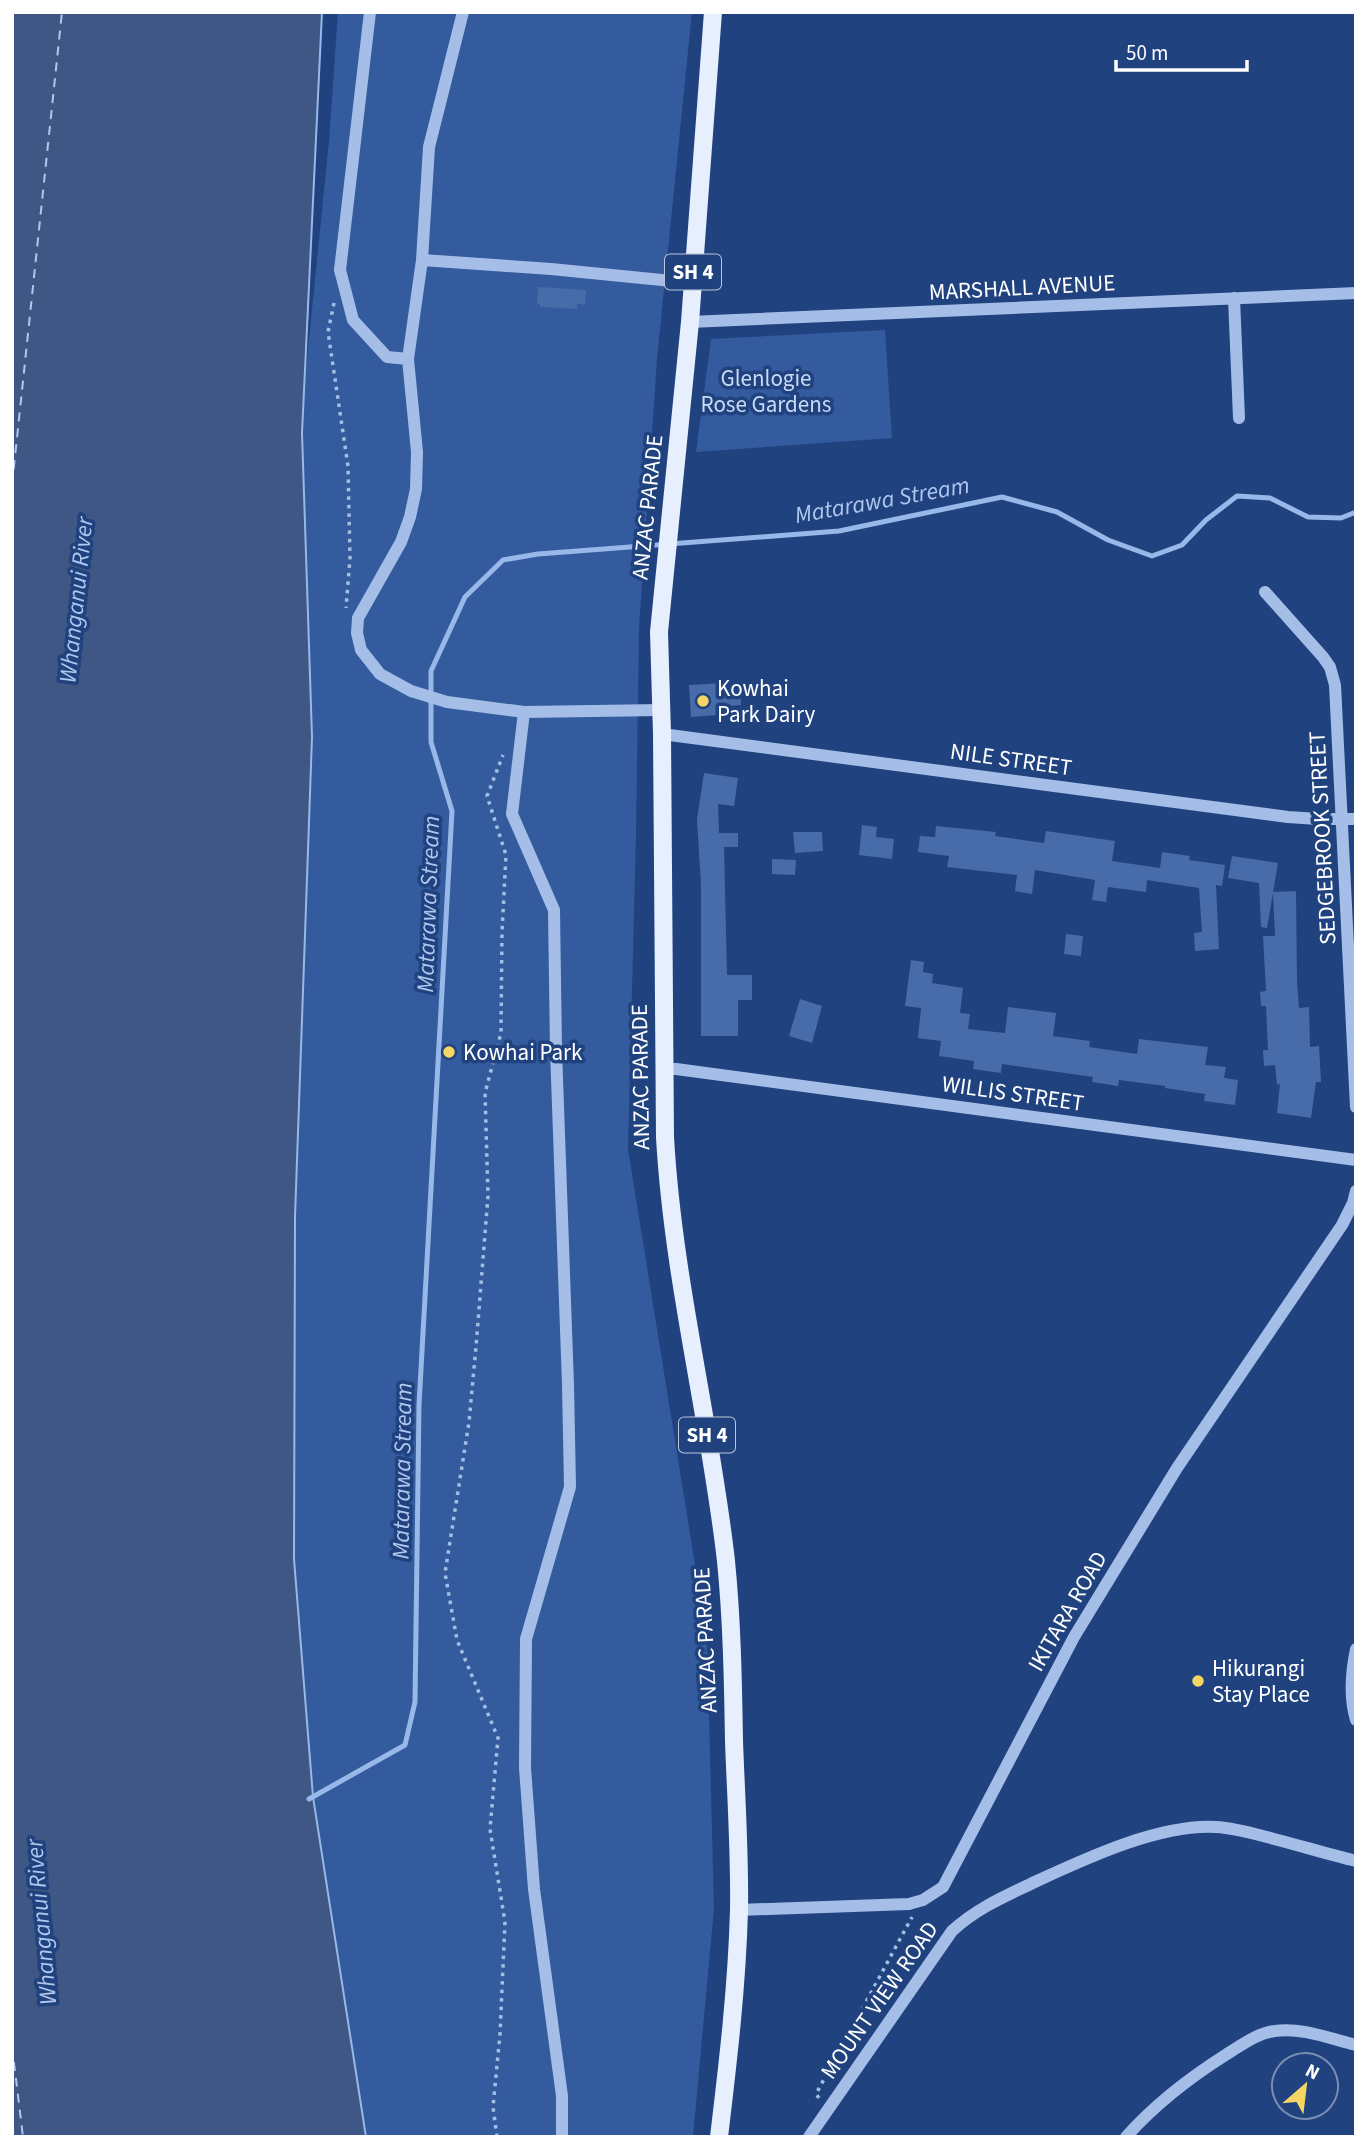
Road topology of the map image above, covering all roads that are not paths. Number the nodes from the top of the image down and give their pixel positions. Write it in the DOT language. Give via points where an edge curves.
graph roads {
  1 [pos="370,12"];
  2 [pos="463,12"];
  3 [pos="713,12"];
  4 [pos="422,260"];
  5 [pos="692,283"];
  6 [pos="1356,293"];
  7 [pos="1234,298"];
  8 [pos="690,322"];
  9 [pos="408,359"];
  10 [pos="1239,418"];
  11 [pos="1265,592"];
  12 [pos="661,710"];
  13 [pos="524,712"];
  14 [pos="662,734"];
  15 [pos="1342,819"];
  16 [pos="1356,819"];
  17 [pos="664,1069"];
  18 [pos="1356,1107"];
  19 [pos="1356,1160"];
  20 [pos="1356,1191"];
  21 [pos="1356,1649"];
  22 [pos="1356,1720"];
  23 [pos="1356,1861"];
  24 [pos="739,1910"];
  25 [pos="1356,2045"];
  26 [pos="562,2137"];
  27 [pos="719,2137"];
  28 [pos="808,2137"];
  29 [pos="1126,2137"];
  1 -- 9 [label="street" via="340,270 353,320 387,357"];
  2 -- 4 [label="street" via="429,146"];
  3 -- 5 [label="main road, ANZAC PARADE / SH 4"];
  4 -- 5 [label="street"];
  4 -- 9 [label="street"];
  5 -- 8 [label="main road, ANZAC PARADE / SH 4"];
  6 -- 7 [label="street, MARSHALL AVENUE"];
  7 -- 8 [label="street, MARSHALL AVENUE"];
  7 -- 10 [label="street"];
  8 -- 12 [label="main road, ANZAC PARADE / SH 4" via="659,632"];
  9 -- 13 [label="street" via="416,489 401,542 358,618 361,650 380,674 411,691 447,702"];
  11 -- 15 [label="street, SEDGEBROOK STREET" via="1324,657 1333,676"];
  12 -- 13 [label="street"];
  12 -- 14 [label="main road, ANZAC PARADE / SH 4"];
  13 -- 26 [label="street" via="512,814 555,910 570,1487 526,1639 525,1768 534,1889 562,2096"];
  14 -- 15 [label="street, NILE STREET" via="1288,817"];
  14 -- 17 [label="main road, ANZAC PARADE / SH 4"];
  15 -- 16 [label="street, NILE STREET"];
  15 -- 18 [label="street, SEDGEBROOK STREET"];
  17 -- 19 [label="street, WILLIS STREET"];
  17 -- 24 [label="main road, ANZAC PARADE / SH 4" via="664,1137 673,1229 726,1564"];
  20 -- 24 [label="street, IKITARA ROAD" via="1342,1225 1177,1468 1074,1637 950,1877 935,1894 909,1903"];
  21 -- 22 [label="street" via="1351,1706"];
  23 -- 28 [label="street, MOUNT VIEW ROAD" via="1250,1832 1216,1827 1177,1831 1126,1843 979,1909 952,1931"];
  24 -- 27 [label="main road, ANZAC PARADE / SH 4"];
  25 -- 29 [label="street" via="1288,2031 1265,2033 1191,2076"];
}
